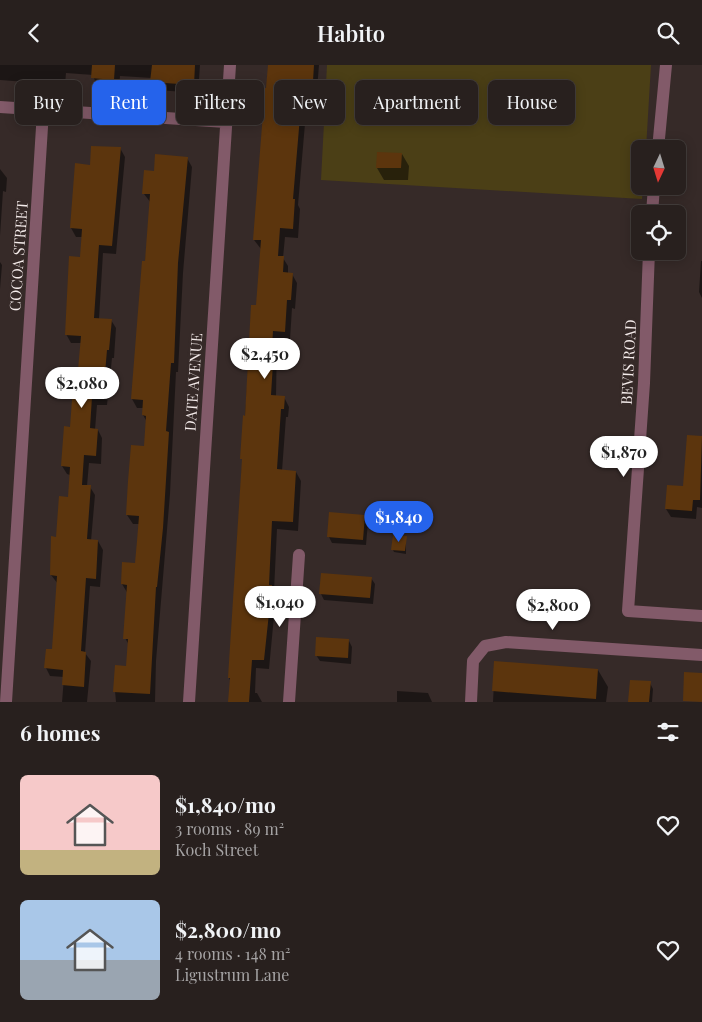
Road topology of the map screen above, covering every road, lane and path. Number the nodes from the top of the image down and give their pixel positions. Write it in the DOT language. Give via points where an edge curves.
graph roads {
  1 [pos="230,65"];
  2 [pos="666,65"];
  3 [pos="229,80"];
  4 [pos="0,107"];
  5 [pos="15,108"];
  6 [pos="82,113"];
  7 [pos="176,118"];
  8 [pos="42,125"];
  9 [pos="226,125"];
  10 [pos="659,140"];
  11 [pos="650,260"];
  12 [pos="299,555"];
  13 [pos="702,616"];
  14 [pos="702,655"];
  15 [pos="6,702"];
  16 [pos="189,702"];
  17 [pos="289,702"];
  18 [pos="471,702"];
  1 -- 3 [label="street, DATE AVENUE"];
  2 -- 10 [label="street"];
  4 -- 5 [label="street"];
  6 -- 7 [label="street"];
  8 -- 15 [label="street, COCOA STREET"];
  9 -- 16 [label="street, DATE AVENUE"];
  11 -- 13 [label="street, BEVIS ROAD" via="628,611"];
  12 -- 17 [label="street"];
  14 -- 18 [label="street" via="506,642 485,646 473,661"];
}
